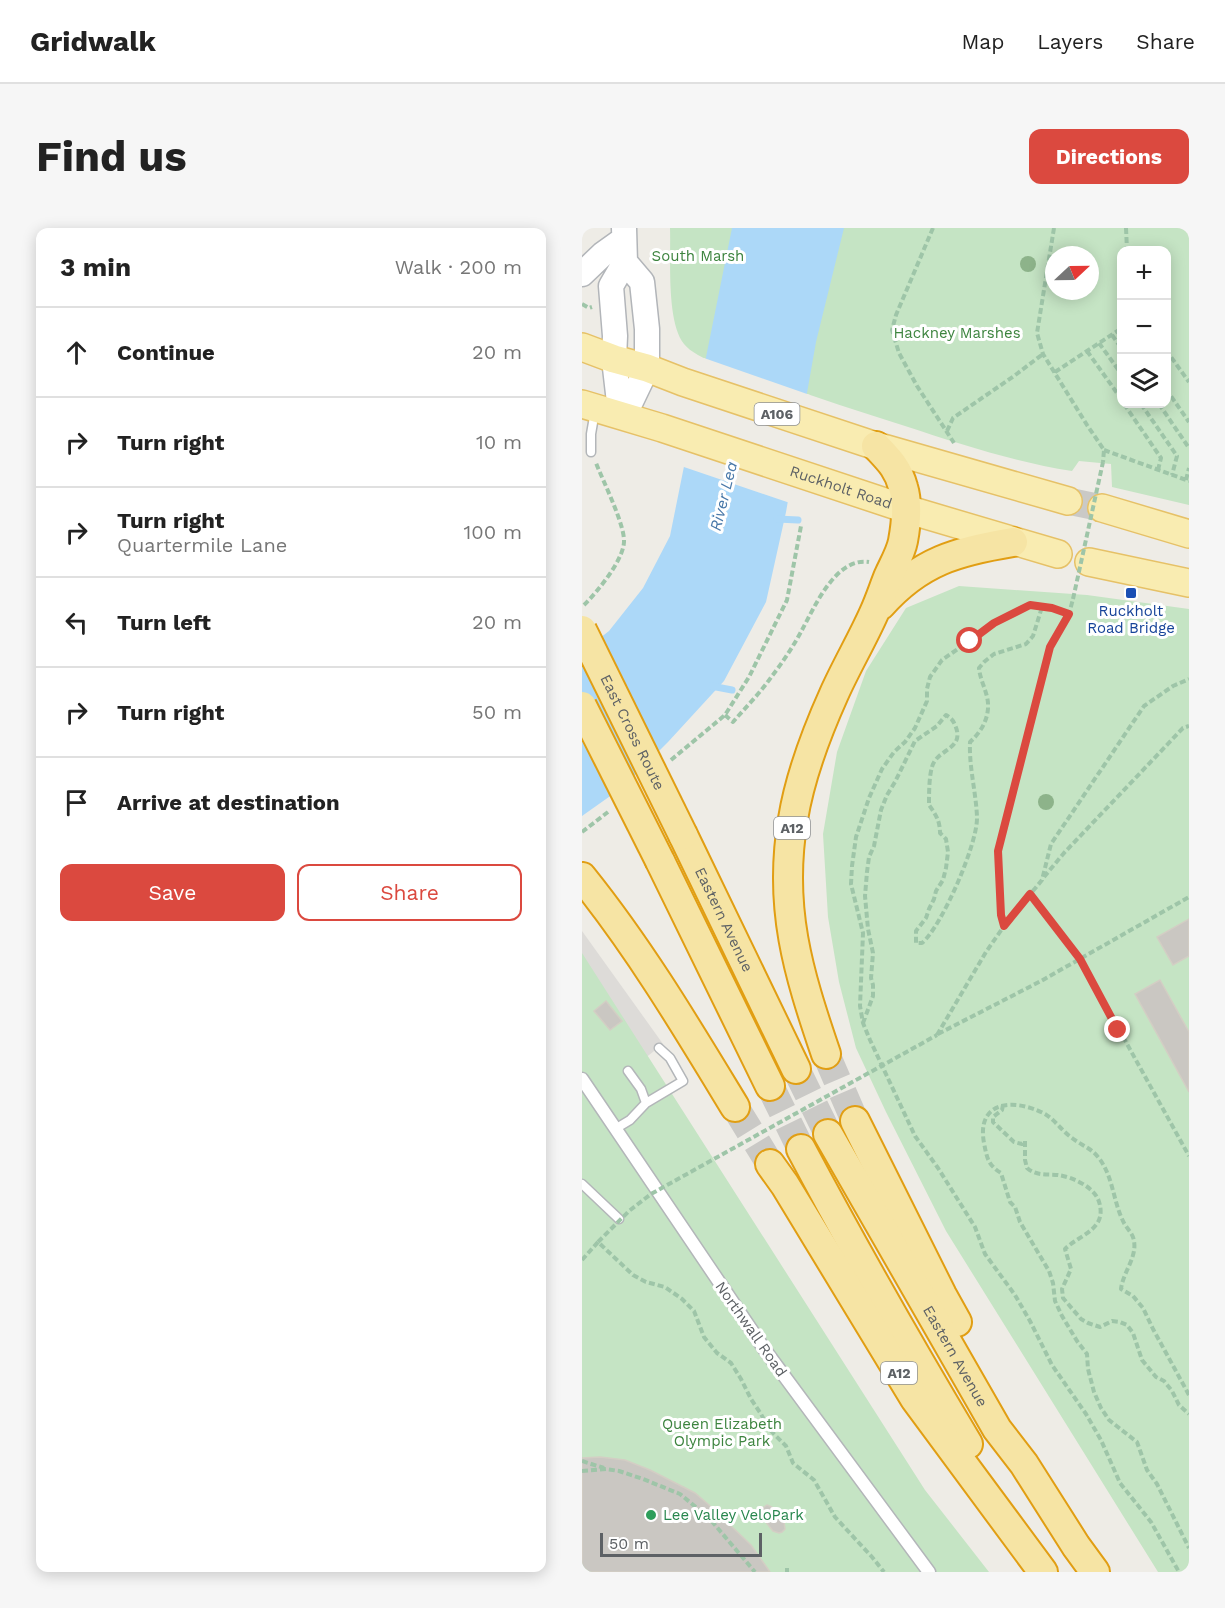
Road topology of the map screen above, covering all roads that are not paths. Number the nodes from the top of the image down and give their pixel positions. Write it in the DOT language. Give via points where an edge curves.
graph roads {
  1 [pos="624,243"];
  2 [pos="582,274"];
  3 [pos="582,347"];
  4 [pos="614,359"];
  5 [pos="647,368"];
  6 [pos="589,406"];
  7 [pos="624,416"];
  8 [pos="876,446"];
  9 [pos="591,452"];
  10 [pos="1068,501"];
  11 [pos="1102,508"];
  12 [pos="906,509"];
  13 [pos="1189,534"];
  14 [pos="1013,542"];
  15 [pos="1058,554"];
  16 [pos="1089,562"];
  17 [pos="1189,583"];
  18 [pos="874,613"];
  19 [pos="582,630"];
  20 [pos="582,706"];
  21 [pos="683,835"];
  22 [pos="585,881"];
  23 [pos="659,1048"];
  24 [pos="826,1054"];
  25 [pos="796,1069"];
  26 [pos="628,1071"];
  27 [pos="582,1079"];
  28 [pos="770,1086"];
  29 [pos="646,1103"];
  30 [pos="735,1107"];
  31 [pos="855,1121"];
  32 [pos="615,1129"];
  33 [pos="828,1134"];
  34 [pos="801,1149"];
  35 [pos="770,1164"];
  36 [pos="582,1184"];
  37 [pos="619,1219"];
  38 [pos="1024,1464"];
  39 [pos="929,1572"];
  40 [pos="1044,1572"];
  41 [pos="1095,1572"];
  1 -- 2 [label="main road" via="603,254"];
  1 -- 4 [label="main road" via="611,286"];
  1 -- 5 [label="main road" via="642,282"];
  3 -- 4 [label="main road, A106"];
  4 -- 5 [label="main road, A106"];
  4 -- 7 [label="main road"];
  5 -- 7 [label="main road"];
  5 -- 8 [label="main road, A106"];
  6 -- 7 [label="main road, Ruckholt Road"];
  6 -- 9 [label="lane"];
  7 -- 12 [label="main road, Ruckholt Road"];
  8 -- 10 [label="main road, A106"];
  8 -- 12 [label="highway" via="895,466"];
  11 -- 13 [label="main road"];
  12 -- 14 [label="main road, Ruckholt Road"];
  12 -- 18 [label="highway, A12" via="903,542"];
  14 -- 15 [label="main road, Ruckholt Road"];
  14 -- 18 [label="highway, A12" via="957,553 932,563 895,588"];
  16 -- 17 [label="main road"];
  18 -- 24 [label="highway, A12" via="811,748 793,819 787,893 794,946"];
  19 -- 21 [label="highway, East Cross Route, bridge"];
  20 -- 28 [label="highway, bridge"];
  21 -- 25 [label="highway, Eastern Avenue"];
  22 -- 30 [label="highway" via="669,998"];
  23 -- 29 [label="lane" via="670,1058 682,1082"];
  26 -- 29 [label="lane"];
  27 -- 32 [label="street, Northwall Road"];
  29 -- 32 [label="lane"];
  31 -- 38 [label="highway" via="942,1295 1007,1408"];
  32 -- 39 [label="street, Northwall Road" via="765,1350"];
  33 -- 38 [label="highway, Eastern Avenue" via="997,1429"];
  34 -- 40 [label="highway, A12" via="902,1331"];
  35 -- 40 [label="highway, A12" via="915,1399"];
  36 -- 37 [label="lane"];
  38 -- 41 [label="highway, Eastern Avenue"];
}
